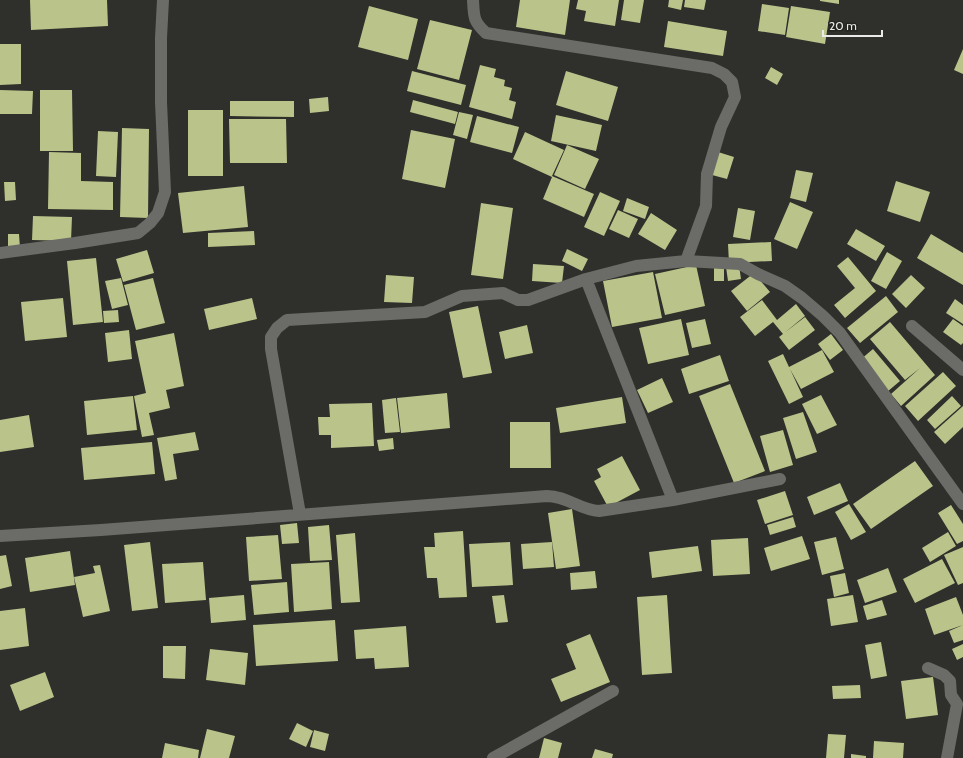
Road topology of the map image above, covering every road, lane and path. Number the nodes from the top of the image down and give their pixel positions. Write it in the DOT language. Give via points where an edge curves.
graph roads {
  1 [pos="163,0"];
  2 [pos="473,0"];
  3 [pos="0,253"];
  4 [pos="686,261"];
  5 [pos="586,279"];
  6 [pos="912,326"];
  7 [pos="963,370"];
  8 [pos="780,480"];
  9 [pos="673,500"];
  10 [pos="963,504"];
  11 [pos="300,514"];
  12 [pos="0,536"];
  13 [pos="928,668"];
  14 [pos="612,691"];
  15 [pos="493,758"];
  16 [pos="947,758"];
  1 -- 3 [label="street" via="160,102 165,192 158,213 138,233"];
  2 -- 4 [label="street" via="475,20 486,33 712,68 732,82 735,97 721,127 707,174 706,206"];
  4 -- 5 [label="street" via="636,266"];
  4 -- 10 [label="street" via="740,264 785,286 823,316 840,333"];
  5 -- 9 [label="street"];
  5 -- 11 [label="street" via="528,300 518,300 503,293 462,296 424,312 287,320 277,328 271,337 272,349"];
  6 -- 7 [label="street"];
  8 -- 9 [label="street"];
  9 -- 11 [label="street" via="599,511 563,498 547,496"];
  11 -- 12 [label="street"];
  13 -- 16 [label="street" via="944,675 950,681 951,695 957,704"];
  14 -- 15 [label="street"];
}
